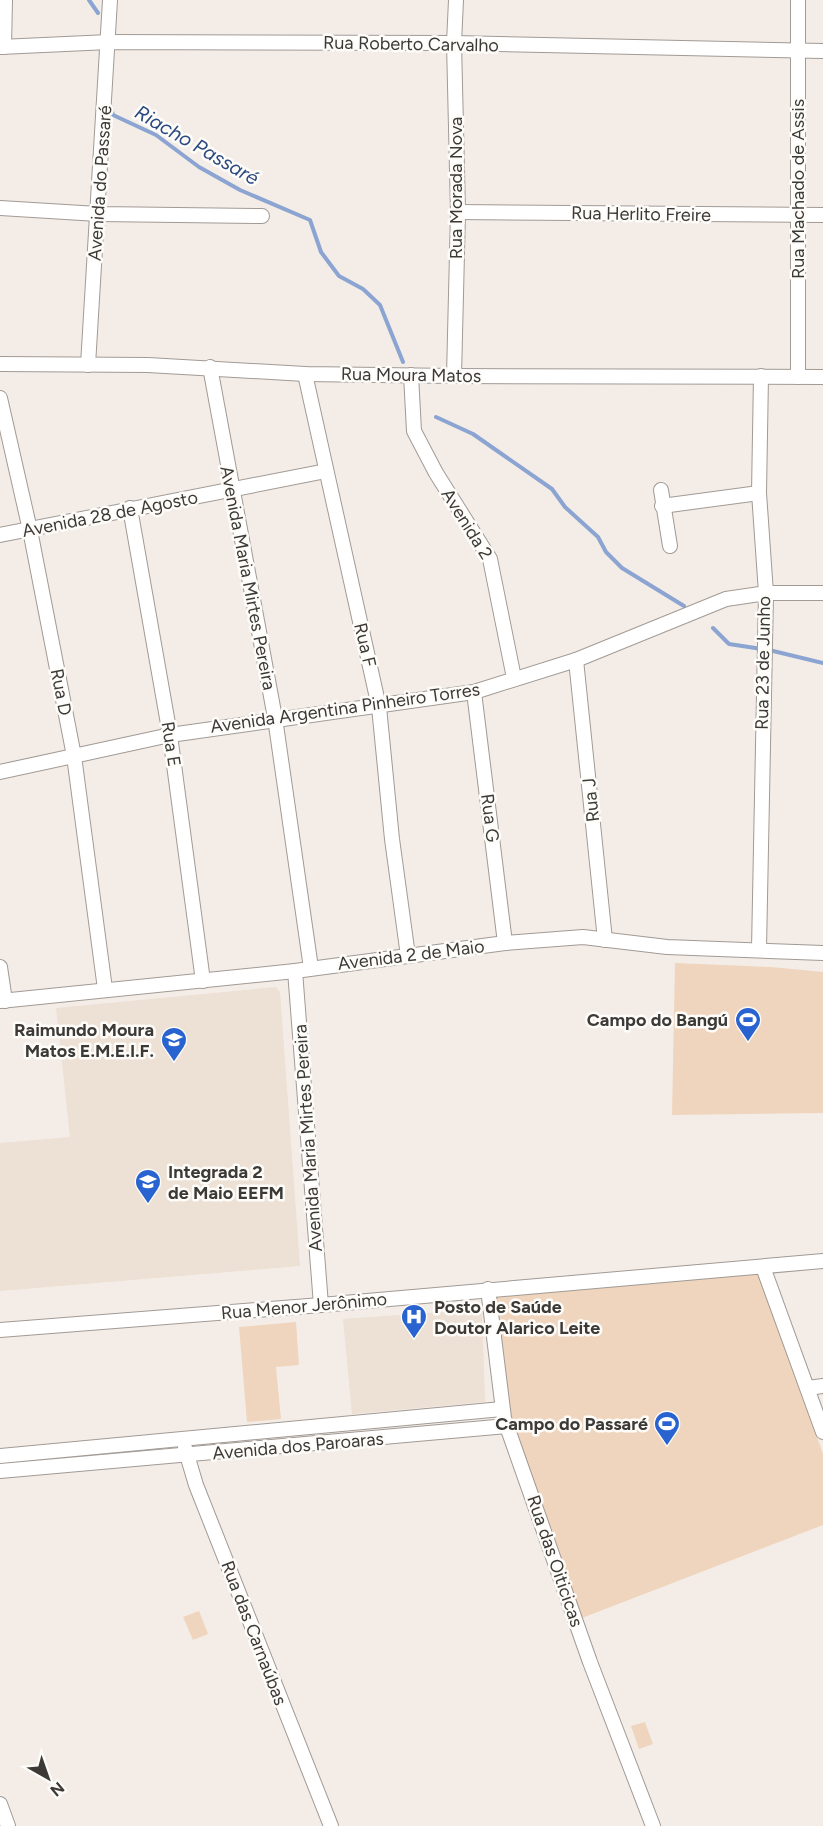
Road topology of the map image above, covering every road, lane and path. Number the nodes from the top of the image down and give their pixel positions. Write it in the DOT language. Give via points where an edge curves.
graph roads {
  1 [pos="5,0"];
  2 [pos="110,0"];
  3 [pos="456,0"];
  4 [pos="798,0"];
  5 [pos="109,42"];
  6 [pos="454,44"];
  7 [pos="2,47"];
  8 [pos="798,51"];
  9 [pos="823,51"];
  10 [pos="0,208"];
  11 [pos="458,212"];
  12 [pos="98,214"];
  13 [pos="798,215"];
  14 [pos="823,215"];
  15 [pos="262,216"];
  16 [pos="0,364"];
  17 [pos="88,365"];
  18 [pos="210,367"];
  19 [pos="304,374"];
  20 [pos="411,375"];
  21 [pos="454,376"];
  22 [pos="761,376"];
  23 [pos="798,377"];
  24 [pos="823,377"];
  25 [pos="0,398"];
  26 [pos="326,471"];
  27 [pos="661,489"];
  28 [pos="231,491"];
  29 [pos="759,493"];
  30 [pos="662,506"];
  31 [pos="130,508"];
  32 [pos="30,530"];
  33 [pos="0,535"];
  34 [pos="670,546"];
  35 [pos="766,593"];
  36 [pos="823,593"];
  37 [pos="576,660"];
  38 [pos="513,678"];
  39 [pos="474,692"];
  40 [pos="379,707"];
  41 [pos="274,718"];
  42 [pos="170,735"];
  43 [pos="74,756"];
  44 [pos="0,772"];
  45 [pos="605,940"];
  46 [pos="505,943"];
  47 [pos="759,949"];
  48 [pos="823,953"];
  49 [pos="408,956"];
  50 [pos="0,967"];
  51 [pos="311,968"];
  52 [pos="295,971"];
  53 [pos="203,981"];
  54 [pos="105,989"];
  55 [pos="3,1001"];
  56 [pos="823,1261"];
  57 [pos="763,1267"];
  58 [pos="488,1289"];
  59 [pos="321,1305"];
  60 [pos="0,1330"];
  61 [pos="823,1386"];
  62 [pos="808,1388"];
  63 [pos="502,1409"];
  64 [pos="507,1426"];
  65 [pos="823,1432"];
  66 [pos="184,1439"];
  67 [pos="89,1448"];
  68 [pos="0,1456"];
  69 [pos="185,1456"];
  70 [pos="90,1464"];
  71 [pos="0,1471"];
  72 [pos="0,1804"];
  73 [pos="8,1826"];
  74 [pos="331,1826"];
  75 [pos="653,1826"];
  1 -- 7 [label="street"];
  2 -- 5 [label="street, Avenida do Passaré"];
  3 -- 6 [label="street, Rua Morada Nova"];
  4 -- 8 [label="street, Rua Machado de Assis"];
  5 -- 6 [label="street, Rua Roberto Carvalho"];
  5 -- 7 [label="street, Rua Roberto Carvalho"];
  5 -- 12 [label="street, Avenida do Passaré"];
  6 -- 8 [label="street, Rua Roberto Carvalho"];
  6 -- 11 [label="street, Rua Morada Nova"];
  8 -- 9 [label="street, Rua Roberto Carvalho"];
  8 -- 13 [label="street, Rua Machado de Assis"];
  10 -- 12 [label="street"];
  11 -- 13 [label="street, Rua Herlito Freire"];
  11 -- 21 [label="street, Rua Morada Nova"];
  12 -- 15 [label="street"];
  12 -- 17 [label="street, Avenida do Passaré"];
  13 -- 14 [label="street, Rua Herlito Freire"];
  13 -- 23 [label="street, Rua Machado de Assis"];
  16 -- 17 [label="street, Rua Moura Matos"];
  17 -- 18 [label="street, Rua Moura Matos"];
  18 -- 19 [label="street, Rua Moura Matos"];
  18 -- 28 [label="street, Avenida Maria Mirtes Pereira"];
  19 -- 20 [label="street, Rua Moura Matos"];
  19 -- 26 [label="street, Rua F"];
  20 -- 21 [label="street, Rua Moura Matos"];
  20 -- 38 [label="street, Avenida 2" via="414,431 490,559"];
  21 -- 22 [label="street, Rua Moura Matos"];
  22 -- 23 [label="street, Rua Moura Matos"];
  22 -- 29 [label="street, Rua 23 de Junho"];
  23 -- 24 [label="street, Rua Moura Matos"];
  25 -- 32 [label="street, Rua D"];
  26 -- 28 [label="street, Avenida 28 de Agosto"];
  26 -- 40 [label="street, Rua F"];
  27 -- 30 [label="street"];
  28 -- 31 [label="street, Avenida 28 de Agosto"];
  28 -- 41 [label="street, Avenida Maria Mirtes Pereira"];
  29 -- 30 [label="street"];
  29 -- 35 [label="street, Rua 23 de Junho"];
  30 -- 34 [label="street"];
  31 -- 32 [label="street, Avenida 28 de Agosto"];
  31 -- 42 [label="street, Rua E"];
  32 -- 33 [label="street, Avenida 28 de Agosto"];
  32 -- 43 [label="street, Rua D"];
  35 -- 36 [label="street, Avenida Argentina Pinheiro Torres"];
  35 -- 37 [label="street, Avenida Argentina Pinheiro Torres" via="726,600"];
  35 -- 47 [label="street, Rua 23 de Junho"];
  37 -- 38 [label="street, Avenida Argentina Pinheiro Torres"];
  37 -- 45 [label="street, Rua J"];
  38 -- 39 [label="street, Avenida Argentina Pinheiro Torres"];
  39 -- 40 [label="street, Avenida Argentina Pinheiro Torres"];
  39 -- 46 [label="street, Rua G"];
  40 -- 41 [label="street, Avenida Argentina Pinheiro Torres"];
  40 -- 49 [label="street, Rua F"];
  41 -- 42 [label="street, Avenida Argentina Pinheiro Torres"];
  41 -- 51 [label="street, Avenida Maria Mirtes Pereira"];
  42 -- 43 [label="street, Avenida Argentina Pinheiro Torres"];
  42 -- 53 [label="street, Rua E"];
  43 -- 44 [label="street, Avenida Argentina Pinheiro Torres"];
  43 -- 54 [label="street, Rua D"];
  45 -- 46 [label="street, Avenida 2 de Maio"];
  45 -- 47 [label="street, Avenida 2 de Maio" via="667,947"];
  46 -- 49 [label="street, Avenida 2 de Maio"];
  47 -- 48 [label="street, Avenida 2 de Maio"];
  49 -- 51 [label="street, Avenida 2 de Maio"];
  50 -- 55 [label="street"];
  51 -- 52 [label="street, Avenida 2 de Maio"];
  52 -- 53 [label="street, Avenida 2 de Maio"];
  52 -- 59 [label="street, Avenida Maria Mirtes Pereira"];
  53 -- 54 [label="street, Avenida 2 de Maio"];
  54 -- 55 [label="street, Avenida 2 de Maio"];
  56 -- 57 [label="street, Rua Menor Jerônimo"];
  57 -- 58 [label="street, Rua Menor Jerônimo"];
  57 -- 62 [label="street"];
  58 -- 59 [label="street, Rua Menor Jerônimo"];
  58 -- 63 [label="street, Rua das Oiticicas"];
  59 -- 60 [label="street, Rua Menor Jerônimo"];
  61 -- 62 [label="street"];
  62 -- 65 [label="street"];
  63 -- 64 [label="street, Rua das Oiticicas"];
  63 -- 66 [label="street, Avenida dos Paroaras"];
  64 -- 69 [label="street, Avenida dos Paroaras"];
  64 -- 75 [label="street, Rua das Oiticicas"];
  66 -- 67 [label="street, Avenida dos Paroaras"];
  66 -- 69 [label="street, Rua das Carnaúbas"];
  67 -- 68 [label="street, Avenida dos Paroaras"];
  67 -- 70 [label="street"];
  69 -- 70 [label="street, Avenida dos Paroaras"];
  69 -- 74 [label="street, Rua das Carnaúbas"];
  70 -- 71 [label="street, Avenida dos Paroaras"];
  72 -- 73 [label="street"];
}
